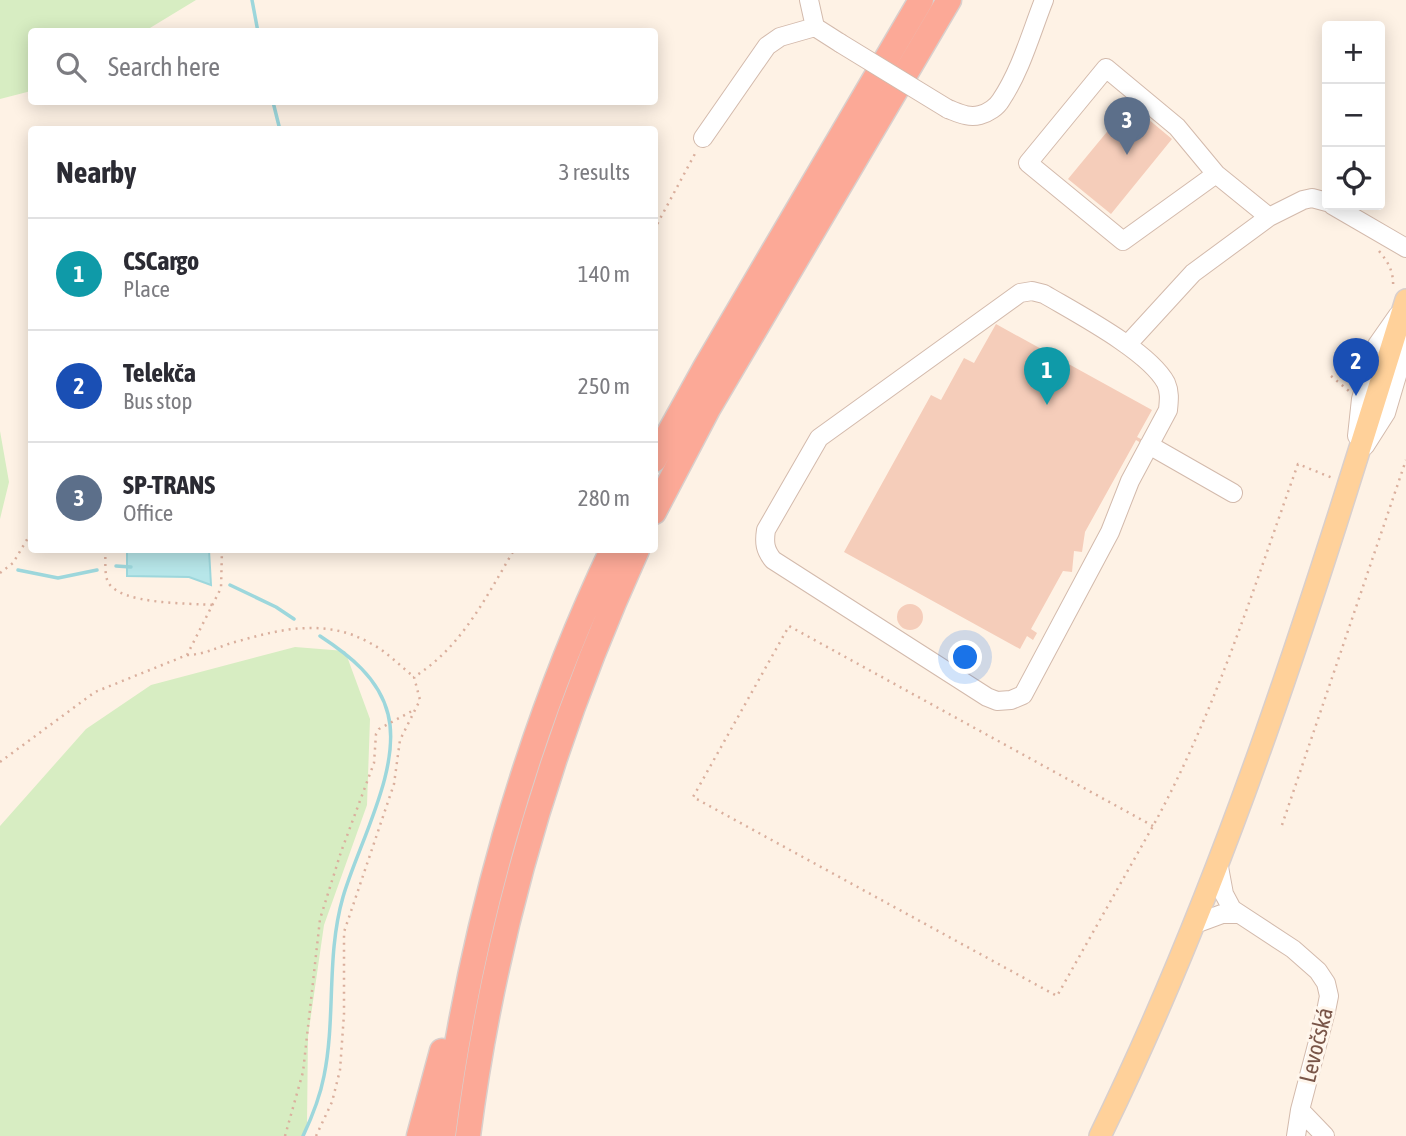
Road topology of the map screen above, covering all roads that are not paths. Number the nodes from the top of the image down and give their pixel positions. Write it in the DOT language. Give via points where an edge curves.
graph roads {
  1 [pos="809,0"];
  2 [pos="921,0"];
  3 [pos="949,0"];
  4 [pos="1044,0"];
  5 [pos="815,27"];
  6 [pos="703,138"];
  7 [pos="1216,174"];
  8 [pos="1322,201"];
  9 [pos="1341,210"];
  10 [pos="1269,217"];
  11 [pos="1406,248"];
  12 [pos="1400,302"];
  13 [pos="1127,345"];
  14 [pos="1149,445"];
  15 [pos="658,453"];
  16 [pos="1233,494"];
  17 [pos="658,505"];
  18 [pos="611,553"];
  19 [pos="636,553"];
  20 [pos="1219,867"];
  21 [pos="1238,914"];
  22 [pos="1195,924"];
  23 [pos="465,1003"];
  24 [pos="477,1069"];
  25 [pos="1300,1110"];
  26 [pos="419,1136"];
  27 [pos="443,1136"];
  28 [pos="468,1136"];
  29 [pos="479,1136"];
  30 [pos="1100,1136"];
  31 [pos="1296,1136"];
  32 [pos="1325,1136"];
  1 -- 5 [label="street"];
  2 -- 15 [label="highway"];
  3 -- 17 [label="highway" via="715,398"];
  4 -- 5 [label="street, bridge" via="1000,102 977,116 948,109"];
  5 -- 6 [label="street" via="780,37 767,46"];
  7 -- 7 [label="street" via="1177,127 1106,68 1028,163 1123,241"];
  7 -- 10 [label="street"];
  8 -- 10 [label="street" via="1303,200"];
  9 -- 11 [label="street"];
  10 -- 13 [label="street" via="1194,273"];
  12 -- 20 [label="main road" via="1354,464"];
  13 -- 14 [label="street" via="1159,373 1170,397"];
  13 -- 14 [label="street" via="1044,294 1020,293 819,438 766,530 764,542 773,560 801,579 987,697 1011,700 1023,695 1051,644"];
  14 -- 16 [label="street"];
  18 -- 23 [label="highway" via="570,648 516,802"];
  19 -- 24 [label="highway" via="590,658 543,789 507,918"];
  20 -- 21 [label="street" via="1226,901"];
  20 -- 22 [label="main road"];
  21 -- 22 [label="street" via="1222,914"];
  21 -- 25 [label="street, Levočská" via="1293,949 1326,983 1326,1011"];
  22 -- 30 [label="main road"];
  23 -- 26 [label="highway" via="447,1032"];
  23 -- 27 [label="highway"];
  24 -- 28 [label="highway"];
  24 -- 29 [label="highway"];
  25 -- 31 [label="street, Levočská"];
  25 -- 32 [label="street"];
}
